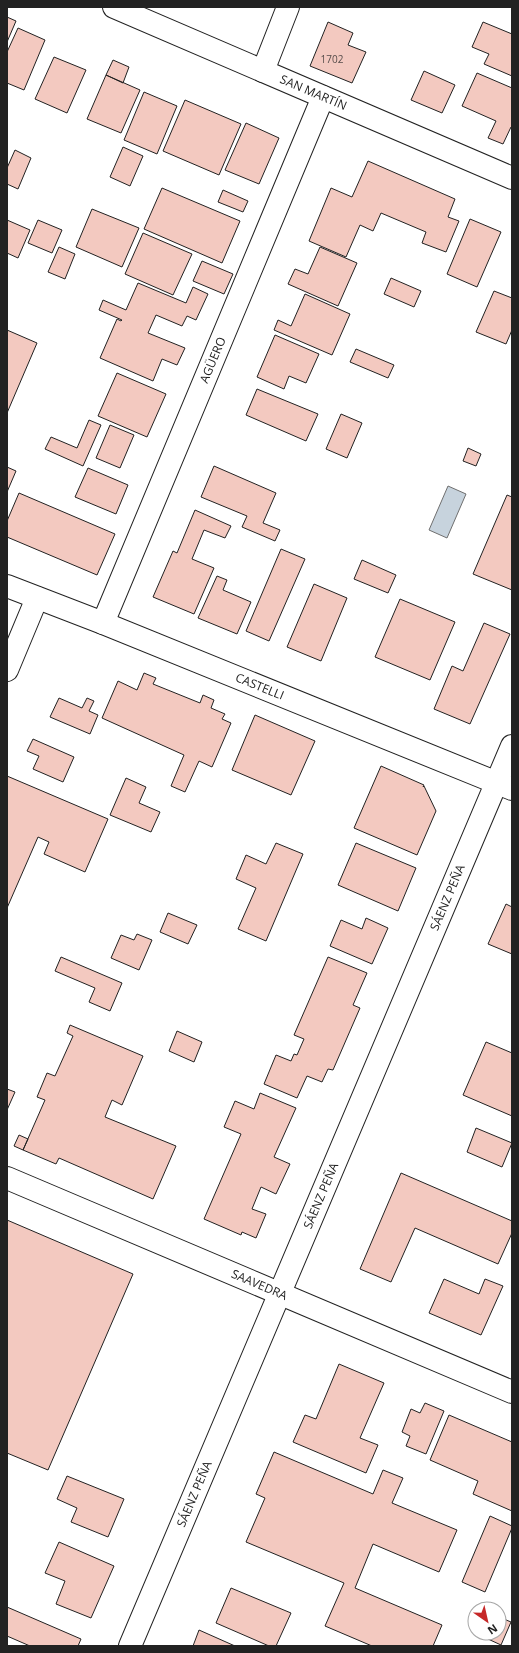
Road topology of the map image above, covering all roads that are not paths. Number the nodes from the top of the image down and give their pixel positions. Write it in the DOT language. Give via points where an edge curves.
graph roads {
  1 [pos="114,7"];
  2 [pos="288,7"];
  3 [pos="263,71"];
  4 [pos="323,97"];
  5 [pos="512,178"];
  6 [pos="7,586"];
  7 [pos="37,598"];
  8 [pos="103,623"];
  9 [pos="7,670"];
  10 [pos="512,746"];
  11 [pos="504,786"];
  12 [pos="7,1178"];
  13 [pos="280,1294"];
  14 [pos="512,1392"];
  15 [pos="130,1646"];
  1 -- 3 [label="street, SAN MARTÍN"];
  2 -- 3 [label="street"];
  3 -- 4 [label="street, SAN MARTÍN"];
  4 -- 5 [label="street, SAN MARTÍN"];
  4 -- 8 [label="street, AGÜERO"];
  6 -- 7 [label="street, CASTELLI"];
  7 -- 8 [label="street, CASTELLI"];
  7 -- 9 [label="street"];
  8 -- 11 [label="street, CASTELLI"];
  10 -- 11 [label="street, SÁENZ PEÑA"];
  11 -- 13 [label="street, SÁENZ PEÑA"];
  12 -- 13 [label="street, SAAVEDRA"];
  13 -- 14 [label="street, SAAVEDRA"];
  13 -- 15 [label="street, SÁENZ PEÑA"];
}
